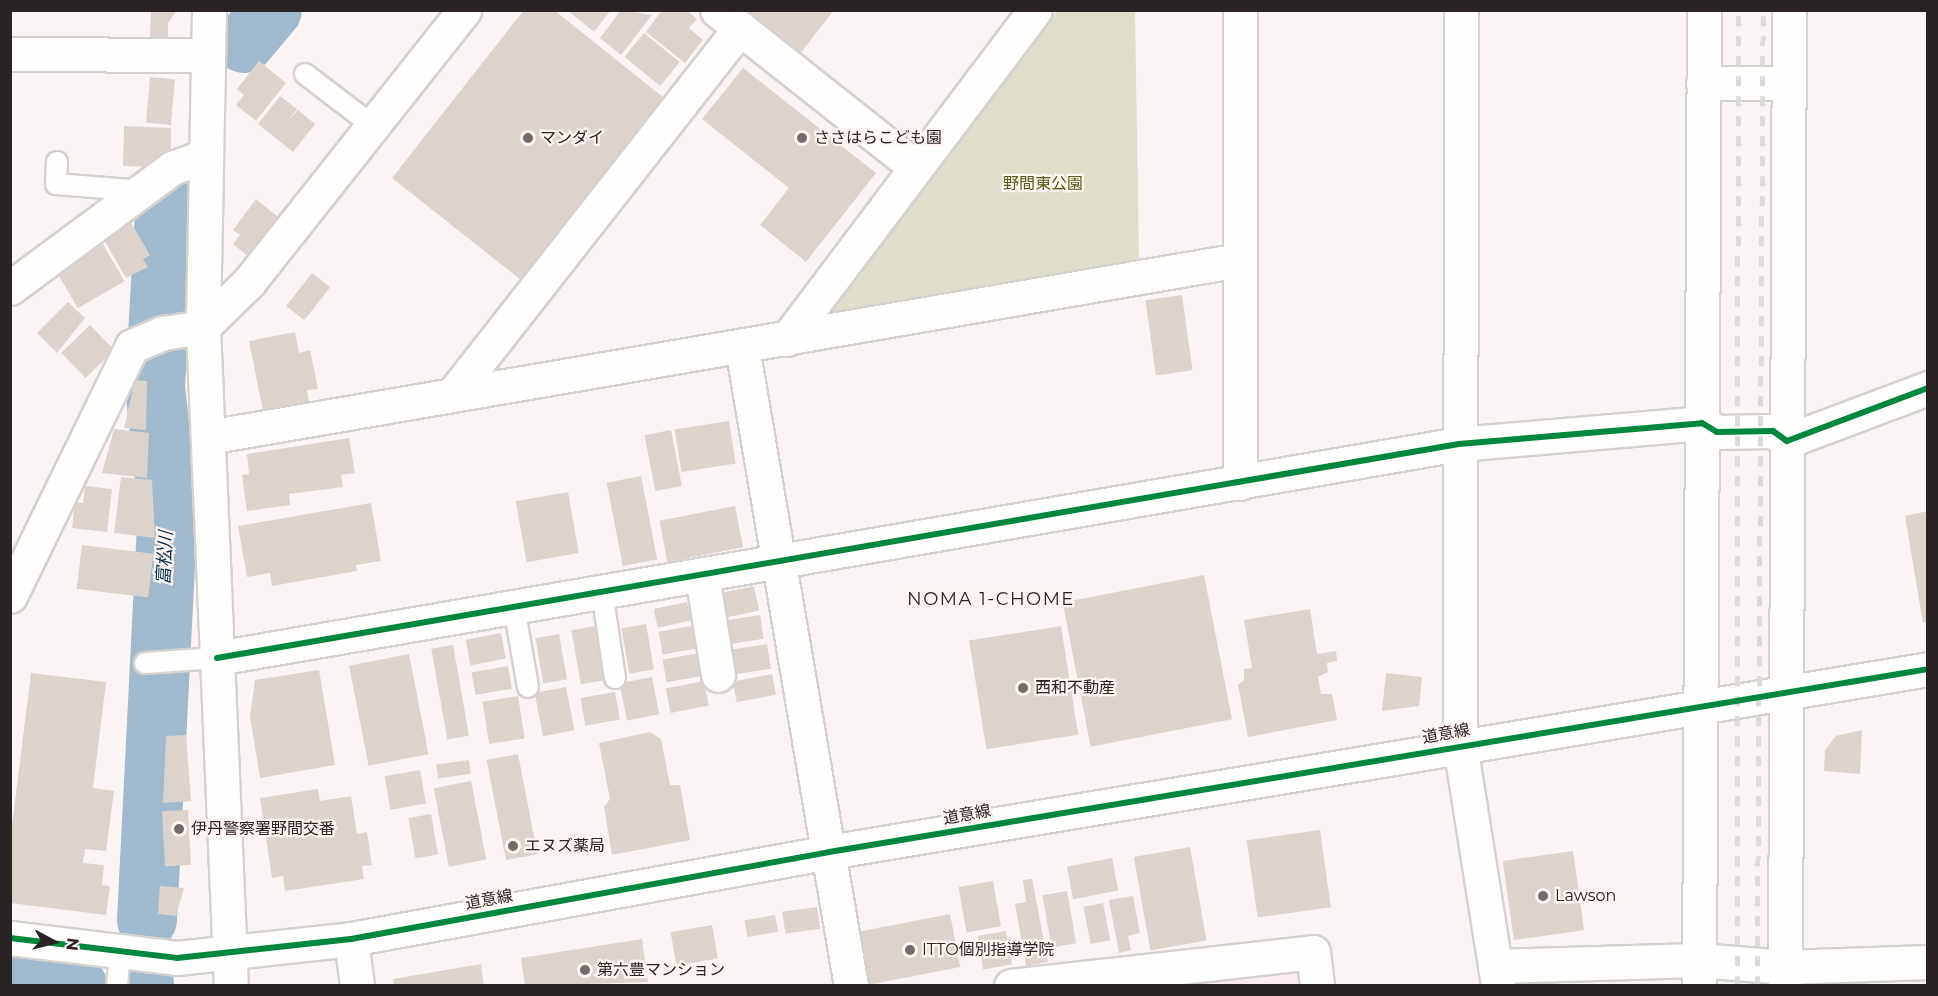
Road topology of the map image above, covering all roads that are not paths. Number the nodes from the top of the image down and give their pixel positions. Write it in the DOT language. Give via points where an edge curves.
graph roads {
  1 [pos="209,10"];
  2 [pos="464,10"];
  3 [pos="1035,10"];
  4 [pos="1239,10"];
  5 [pos="1461,10"];
  6 [pos="1704,10"];
  7 [pos="1789,10"];
  8 [pos="729,19"];
  9 [pos="10,54"];
  10 [pos="206,55"];
  11 [pos="305,74"];
  12 [pos="1703,83"];
  13 [pos="1789,83"];
  14 [pos="373,126"];
  15 [pos="205,156"];
  16 [pos="57,162"];
  17 [pos="914,166"];
  18 [pos="144,191"];
  19 [pos="1239,260"];
  20 [pos="10,288"];
  21 [pos="203,327"];
  22 [pos="787,339"];
  23 [pos="742,347"];
  24 [pos="1928,388"];
  25 [pos="453,394"];
  26 [pos="1702,423"];
  27 [pos="208,436"];
  28 [pos="1787,441"];
  29 [pos="1460,444"];
  30 [pos="1240,483"];
  31 [pos="780,561"];
  32 [pos="702,575"];
  33 [pos="602,592"];
  34 [pos="10,596"];
  35 [pos="514,607"];
  36 [pos="218,658"];
  37 [pos="145,663"];
  38 [pos="1928,669"];
  39 [pos="718,675"];
  40 [pos="615,678"];
  41 [pos="528,687"];
  42 [pos="1785,691"];
  43 [pos="1702,704"];
  44 [pos="1460,745"];
  45 [pos="829,852"];
  46 [pos="10,938"];
  47 [pos="351,939"];
  48 [pos="1928,962"];
  49 [pos="120,968"];
  50 [pos="231,970"];
  51 [pos="1699,973"];
  52 [pos="1496,976"];
  53 [pos="1785,976"];
  54 [pos="357,986"];
  55 [pos="851,986"];
  56 [pos="1011,986"];
  57 [pos="1317,986"];
  1 -- 10 [label="street"];
  2 -- 14 [label="street"];
  3 -- 17 [label="street"];
  4 -- 19 [label="street"];
  5 -- 29 [label="street"];
  6 -- 12 [label="street"];
  7 -- 13 [label="street"];
  8 -- 17 [label="street"];
  8 -- 25 [label="street"];
  9 -- 10 [label="street"];
  10 -- 15 [label="street"];
  11 -- 14 [label="lane"];
  12 -- 13 [label="street"];
  12 -- 26 [label="street"];
  13 -- 28 [label="street"];
  14 -- 21 [label="street" via="248,283"];
  15 -- 18 [label="street" via="172,168"];
  15 -- 21 [label="street"];
  16 -- 18 [label="lane" via="56,184"];
  17 -- 22 [label="street"];
  18 -- 20 [label="street"];
  19 -- 22 [label="street"];
  19 -- 30 [label="street"];
  21 -- 27 [label="street"];
  21 -- 34 [label="street" via="154,335 132,346"];
  22 -- 23 [label="street"];
  23 -- 25 [label="street"];
  23 -- 31 [label="street"];
  24 -- 28 [label="street"];
  25 -- 27 [label="street"];
  26 -- 28 [label="street" via="1717,432 1773,431"];
  26 -- 29 [label="street"];
  26 -- 43 [label="street"];
  27 -- 36 [label="street"];
  28 -- 42 [label="street"];
  29 -- 30 [label="street"];
  29 -- 44 [label="street"];
  30 -- 31 [label="street"];
  31 -- 32 [label="street"];
  31 -- 45 [label="street"];
  32 -- 33 [label="street"];
  32 -- 39 [label="street"];
  33 -- 35 [label="street"];
  33 -- 40 [label="lane"];
  35 -- 36 [label="street"];
  35 -- 41 [label="lane"];
  36 -- 37 [label="lane" via="183,664"];
  36 -- 50 [label="street"];
  38 -- 42 [label="street, 道意線"];
  42 -- 43 [label="street, 道意線"];
  42 -- 53 [label="street"];
  43 -- 44 [label="street, 道意線"];
  43 -- 51 [label="street"];
  44 -- 45 [label="street, 道意線"];
  44 -- 52 [label="street"];
  45 -- 47 [label="street, 道意線"];
  45 -- 55 [label="street"];
  46 -- 49 [label="street, 道意線"];
  47 -- 50 [label="street, 道意線"];
  47 -- 54 [label="street"];
  48 -- 53 [label="street"];
  49 -- 50 [label="street, 道意線" via="160,957"];
  51 -- 52 [label="street"];
  51 -- 53 [label="street"];
  56 -- 57 [label="street" via="1313,952"];
}
